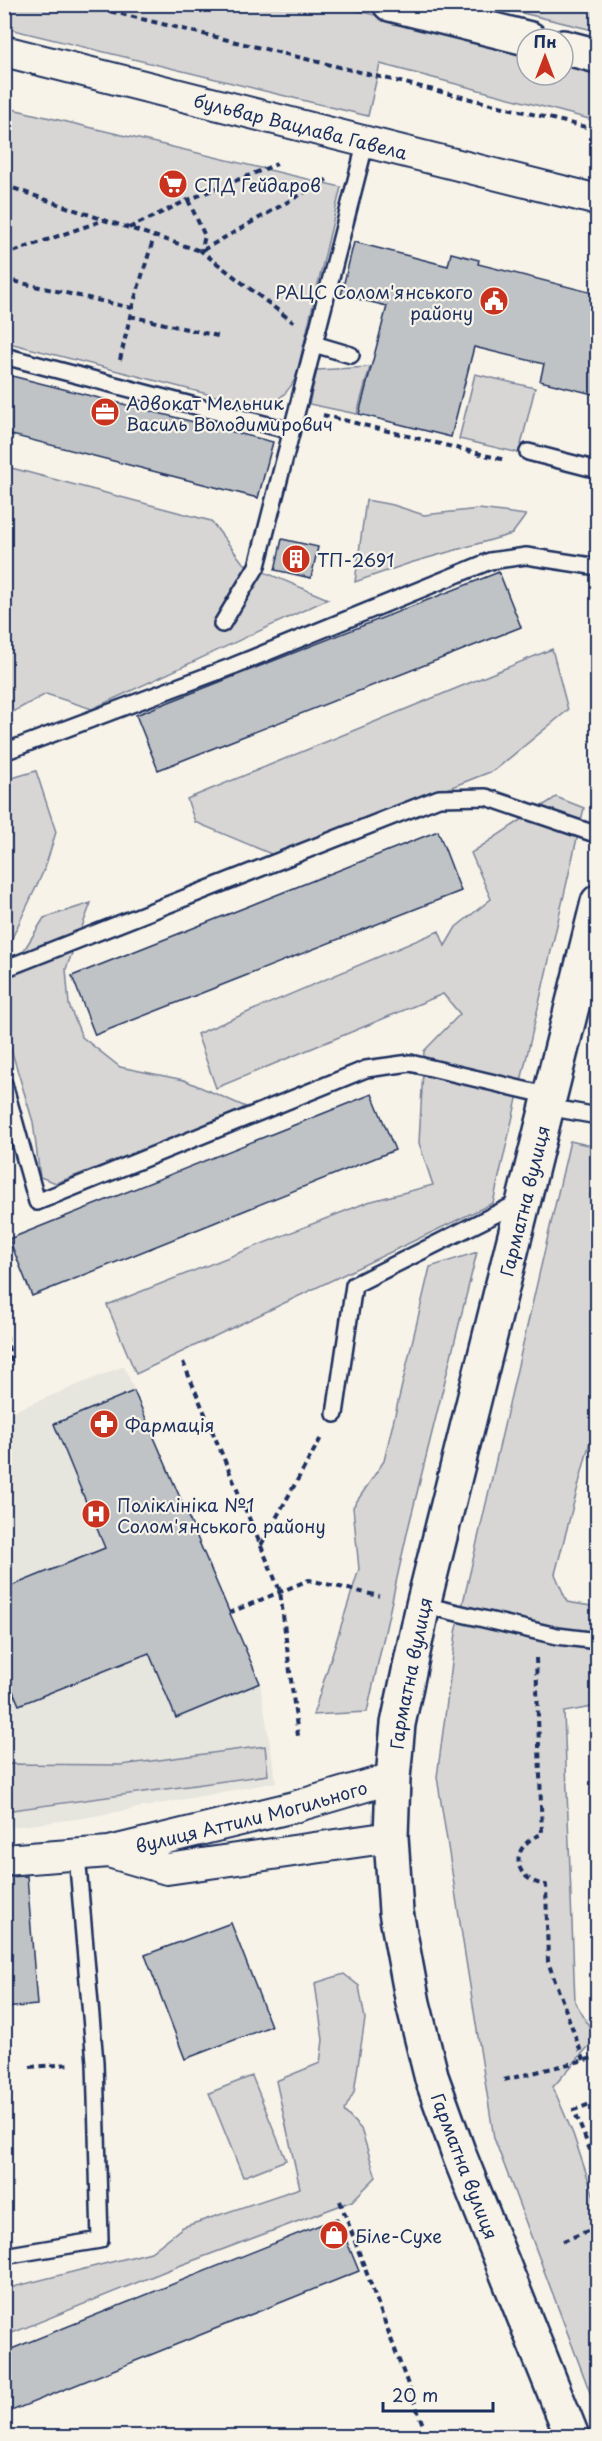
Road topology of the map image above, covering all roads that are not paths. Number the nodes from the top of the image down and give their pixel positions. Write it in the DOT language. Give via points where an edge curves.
graph roads {
  1 [pos="390,4"];
  2 [pos="515,35"];
  3 [pos="575,50"];
  4 [pos="4,51"];
  5 [pos="597,56"];
  6 [pos="366,141"];
  7 [pos="597,200"];
  8 [pos="314,341"];
  9 [pos="351,355"];
  10 [pos="4,356"];
  11 [pos="291,431"];
  12 [pos="528,452"];
  13 [pos="597,470"];
  14 [pos="597,567"];
  15 [pos="222,624"];
  16 [pos="4,752"];
  17 [pos="597,835"];
  18 [pos="597,902"];
  19 [pos="6,964"];
  20 [pos="4,1084"];
  21 [pos="549,1101"];
  22 [pos="597,1116"];
  23 [pos="525,1199"];
  24 [pos="335,1414"];
  25 [pos="423,1605"];
  26 [pos="597,1641"];
  27 [pos="393,1778"];
  28 [pos="391,1837"];
  29 [pos="109,1852"];
  30 [pos="77,1855"];
  31 [pos="4,1860"];
  32 [pos="4,2256"];
  33 [pos="572,2436"];
  1 -- 2 [label="street"];
  3 -- 5 [label="street"];
  4 -- 6 [label="street, бульвар Вацлава Гавела"];
  6 -- 7 [label="street, бульвар Вацлава Гавела"];
  6 -- 8 [label="lane"];
  8 -- 9 [label="lane"];
  8 -- 11 [label="lane"];
  10 -- 11 [label="lane"];
  11 -- 15 [label="lane" via="257,566"];
  12 -- 13 [label="lane"];
  14 -- 16 [label="lane" via="526,556 490,561 233,666"];
  17 -- 19 [label="lane" via="486,797 439,798"];
  18 -- 21 [label="street, Гарматна вулиця"];
  20 -- 21 [label="lane" via="37,1202 366,1069 410,1063"];
  21 -- 22 [label="lane"];
  21 -- 23 [label="street, Гарматна вулиця"];
  23 -- 24 [label="lane" via="354,1285"];
  23 -- 25 [label="street, Гарматна вулиця"];
  25 -- 26 [label="lane" via="535,1632"];
  25 -- 27 [label="street, Гарматна вулиця" via="402,1700"];
  27 -- 28 [label="street, Гарматна вулиця"];
  27 -- 29 [label="street, вулиця Аттили Могильного" via="294,1807"];
  28 -- 29 [label="street, вулиця Аттили Могильного" via="167,1869"];
  28 -- 33 [label="street, Гарматна вулиця" via="396,1911 432,2079"];
  29 -- 30 [label="street, вулиця Аттили Могильного"];
  30 -- 31 [label="street, вулиця Аттили Могильного"];
  30 -- 32 [label="lane" via="95,2062 100,2240"];
}
